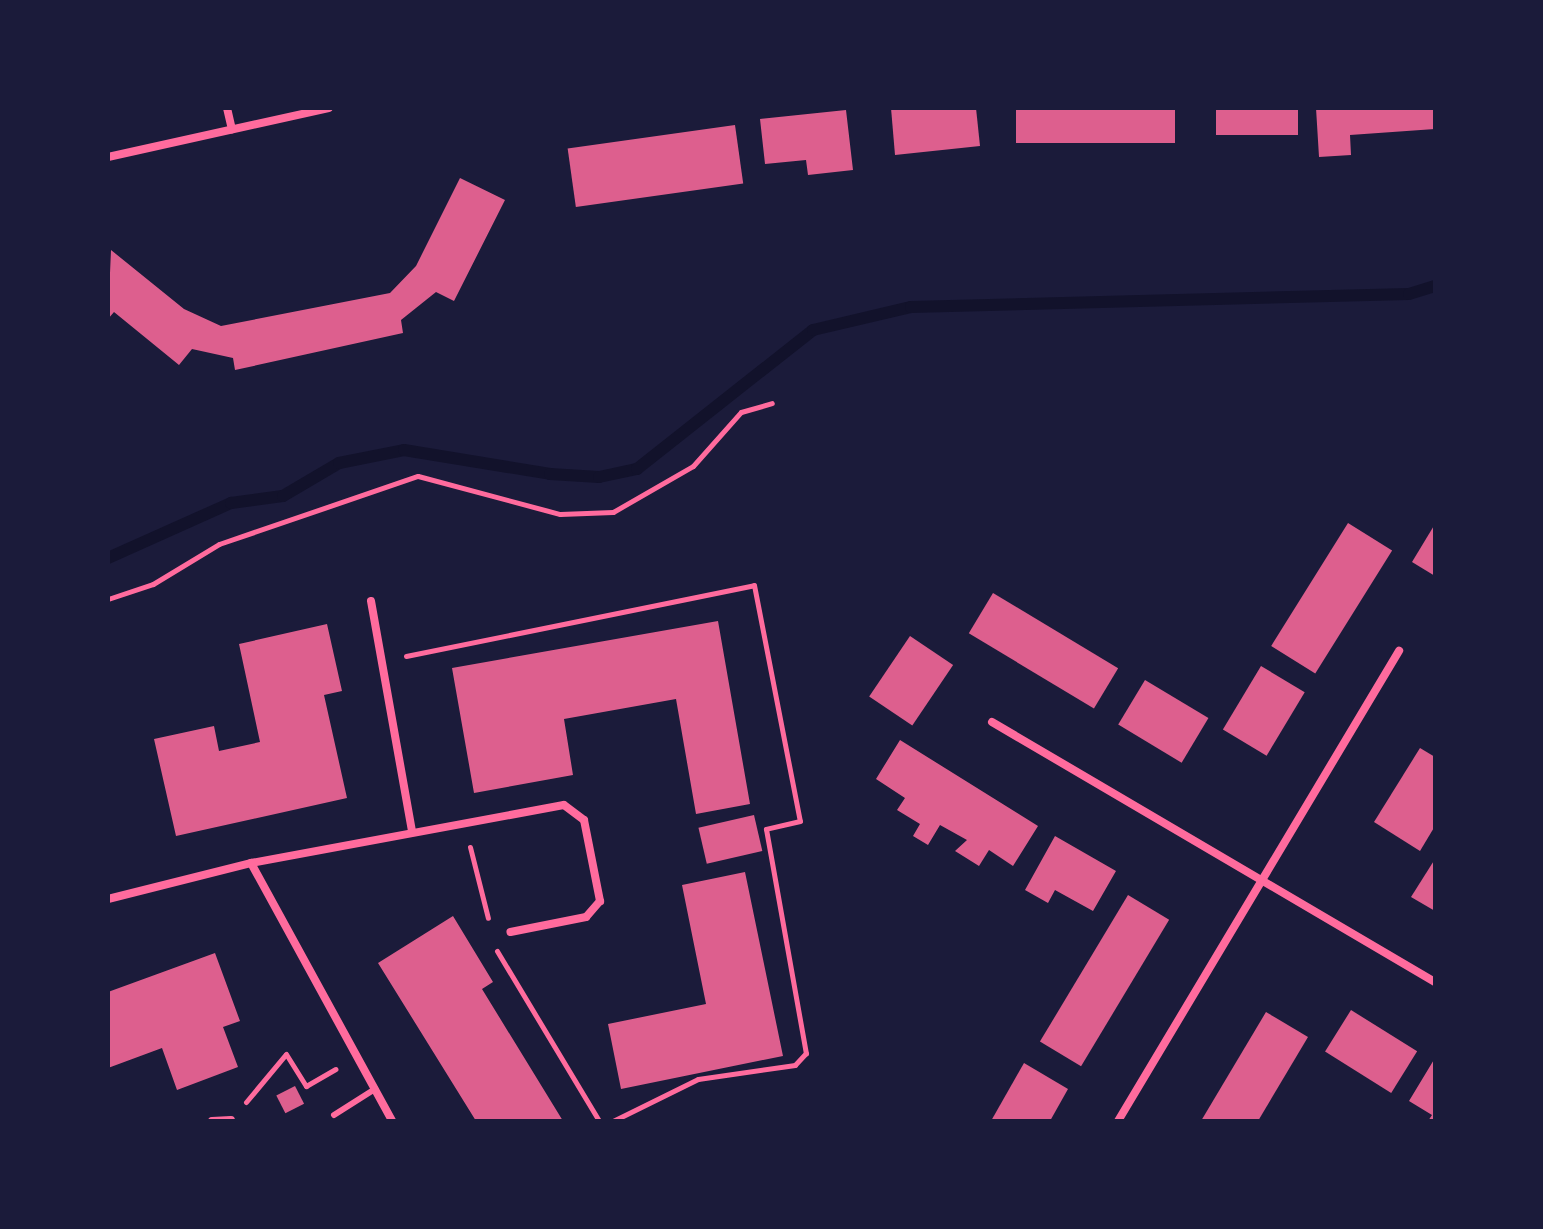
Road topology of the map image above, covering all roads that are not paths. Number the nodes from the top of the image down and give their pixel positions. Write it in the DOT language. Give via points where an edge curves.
graph roads {
  1 [pos="227,108"];
  2 [pos="329,108"];
  3 [pos="232,129"];
  4 [pos="108,157"];
  5 [pos="371,601"];
  6 [pos="1399,651"];
  7 [pos="992,722"];
  8 [pos="412,831"];
  9 [pos="251,863"];
  10 [pos="1262,879"];
  11 [pos="108,899"];
  12 [pos="510,932"];
  13 [pos="1435,982"];
  14 [pos="375,1089"];
  15 [pos="334,1115"];
  16 [pos="231,1120"];
  17 [pos="212,1121"];
  18 [pos="392,1121"];
  19 [pos="1118,1121"];
  1 -- 3 [label="street"];
  2 -- 3 [label="street"];
  3 -- 4 [label="street"];
  5 -- 8 [label="street"];
  6 -- 10 [label="street"];
  7 -- 10 [label="street"];
  8 -- 9 [label="street"];
  8 -- 12 [label="street" via="564,805 584,820 600,901 586,917"];
  9 -- 11 [label="street"];
  9 -- 14 [label="street"];
  10 -- 13 [label="street"];
  10 -- 19 [label="street"];
  14 -- 15 [label="lane"];
  14 -- 18 [label="street"];
  16 -- 17 [label="street"];
}
